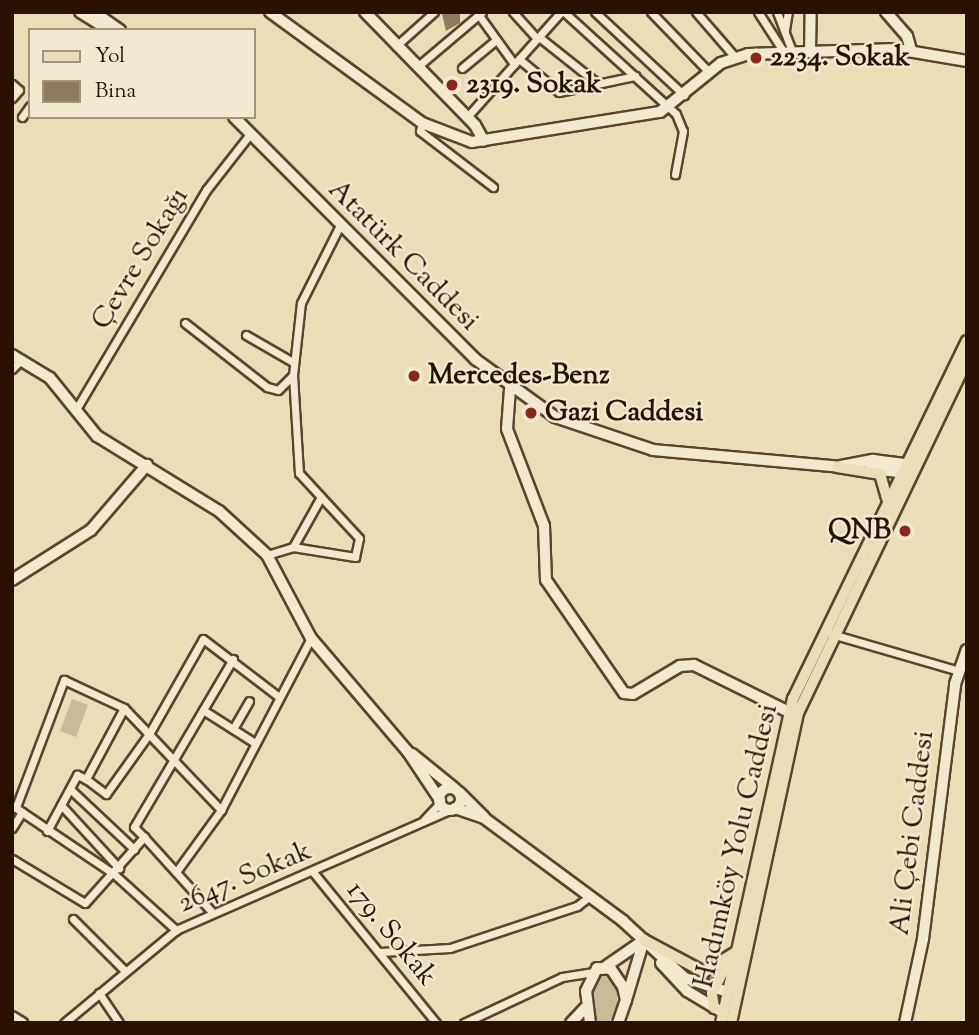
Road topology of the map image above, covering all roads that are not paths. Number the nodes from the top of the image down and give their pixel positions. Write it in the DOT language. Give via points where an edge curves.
graph roads {
  1 [pos="80,12"];
  2 [pos="270,12"];
  3 [pos="433,12"];
  4 [pos="513,12"];
  5 [pos="562,12"];
  6 [pos="594,12"];
  7 [pos="651,12"];
  8 [pos="696,12"];
  9 [pos="758,12"];
  10 [pos="777,12"];
  11 [pos="788,12"];
  12 [pos="811,12"];
  13 [pos="886,12"];
  14 [pos="479,13"];
  15 [pos="370,14"];
  16 [pos="95,21"];
  17 [pos="114,28"];
  18 [pos="785,30"];
  19 [pos="538,38"];
  20 [pos="496,40"];
  21 [pos="396,46"];
  22 [pos="911,50"];
  23 [pos="788,51"];
  24 [pos="810,51"];
  25 [pos="734,57"];
  26 [pos="967,61"];
  27 [pos="517,62"];
  28 [pos="417,67"];
  29 [pos="462,68"];
  30 [pos="709,72"];
  31 [pos="635,76"];
  32 [pos="597,83"];
  33 [pos="12,85"];
  34 [pos="684,95"];
  35 [pos="12,98"];
  36 [pos="670,107"];
  37 [pos="28,109"];
  38 [pos="22,117"];
  39 [pos="467,117"];
  40 [pos="231,119"];
  41 [pos="236,119"];
  42 [pos="422,123"];
  43 [pos="250,134"];
  44 [pos="484,141"];
  45 [pos="675,174"];
  46 [pos="493,187"];
  47 [pos="340,225"];
  48 [pos="185,323"];
  49 [pos="246,335"];
  50 [pos="967,341"];
  51 [pos="17,356"];
  52 [pos="967,360"];
  53 [pos="293,362"];
  54 [pos="12,369"];
  55 [pos="293,375"];
  56 [pos="510,389"];
  57 [pos="75,411"];
  58 [pos="147,465"];
  59 [pos="837,467"];
  60 [pos="906,470"];
  61 [pos="321,497"];
  62 [pos="886,504"];
  63 [pos="293,547"];
  64 [pos="267,555"];
  65 [pos="12,580"];
  66 [pos="832,634"];
  67 [pos="311,638"];
  68 [pos="967,650"];
  69 [pos="233,659"];
  70 [pos="959,671"];
  71 [pos="279,697"];
  72 [pos="250,701"];
  73 [pos="124,708"];
  74 [pos="203,710"];
  75 [pos="789,712"];
  76 [pos="233,729"];
  77 [pos="149,734"];
  78 [pos="256,743"];
  79 [pos="408,752"];
  80 [pos="176,759"];
  81 [pos="86,779"];
  82 [pos="70,789"];
  83 [pos="457,791"];
  84 [pos="440,801"];
  85 [pos="61,804"];
  86 [pos="17,808"];
  87 [pos="453,809"];
  88 [pos="221,810"];
  89 [pos="484,818"];
  90 [pos="424,820"];
  91 [pos="12,828"];
  92 [pos="47,831"];
  93 [pos="144,837"];
  94 [pos="134,849"];
  95 [pos="12,859"];
  96 [pos="117,871"];
  97 [pos="176,872"];
  98 [pos="313,872"];
  99 [pos="590,896"];
  100 [pos="211,911"];
  101 [pos="73,919"];
  102 [pos="176,930"];
  103 [pos="644,940"];
  104 [pos="380,952"];
  105 [pos="736,953"];
  106 [pos="728,962"];
  107 [pos="125,971"];
  108 [pos="598,971"];
  109 [pos="714,988"];
  110 [pos="728,992"];
  111 [pos="99,993"];
  112 [pos="626,1000"];
  113 [pos="584,1008"];
  114 [pos="726,1013"];
  115 [pos="12,1017"];
  116 [pos="22,1023"];
  117 [pos="64,1023"];
  118 [pos="120,1023"];
  119 [pos="436,1023"];
  120 [pos="464,1023"];
  121 [pos="571,1023"];
  122 [pos="590,1023"];
  123 [pos="618,1023"];
  124 [pos="905,1023"];
  1 -- 16 [label="street"];
  2 -- 42 [label="street"];
  3 -- 21 [label="street"];
  4 -- 19 [label="street"];
  5 -- 19 [label="street"];
  5 -- 31 [label="street"];
  6 -- 34 [label="street"];
  7 -- 30 [label="street"];
  8 -- 25 [label="street"];
  9 -- 23 [label="street"];
  10 -- 18 [label="street"];
  11 -- 18 [label="street"];
  12 -- 24 [label="street"];
  13 -- 22 [label="street" via="907,36"];
  14 -- 20 [label="street"];
  14 -- 28 [label="street"];
  15 -- 21 [label="street"];
  16 -- 17 [label="street"];
  18 -- 23 [label="street"];
  19 -- 27 [label="street"];
  19 -- 32 [label="street"];
  20 -- 27 [label="street"];
  20 -- 29 [label="street"];
  21 -- 28 [label="street"];
  22 -- 24 [label="street"];
  22 -- 26 [label="street"];
  23 -- 24 [label="street"];
  23 -- 25 [label="street"];
  25 -- 30 [label="street"];
  27 -- 32 [label="street" via="559,92"];
  27 -- 39 [label="street"];
  28 -- 39 [label="street"];
  30 -- 34 [label="street"];
  31 -- 32 [label="street"];
  31 -- 36 [label="street"];
  33 -- 35 [label="street" via="19,90"];
  34 -- 36 [label="street"];
  36 -- 44 [label="street"];
  36 -- 45 [label="street" via="683,131"];
  37 -- 38 [label="street"];
  39 -- 44 [label="street"];
  40 -- 43 [label="street"];
  41 -- 43 [label="street, Atatürk Caddesi"];
  42 -- 44 [label="street" via="461,140"];
  42 -- 46 [label="street" via="420,131"];
  43 -- 47 [label="street, Atatürk Caddesi"];
  43 -- 57 [label="street, Çevre Sokağı" via="207,189"];
  47 -- 53 [label="street" via="302,303"];
  47 -- 56 [label="street, Atatürk Caddesi"];
  48 -- 55 [label="street" via="267,387 278,390"];
  49 -- 53 [label="street"];
  50 -- 60 [label="main road, Hadımköy Yolu Caddesi"];
  51 -- 54 [label="street"];
  51 -- 57 [label="street" via="50,378"];
  52 -- 60 [label="main road, Hadımköy Yolu Caddesi"];
  53 -- 55 [label="street"];
  55 -- 61 [label="street" via="299,473"];
  56 -- 59 [label="street, Atatürk Caddesi" via="555,417 621,443 766,464"];
  56 -- 75 [label="street" via="507,429 544,526 546,580 624,693 633,694 680,666 694,665"];
  57 -- 58 [label="street" via="97,436"];
  58 -- 64 [label="street" via="219,511"];
  58 -- 65 [label="street" via="92,530"];
  59 -- 60 [label="street, Atatürk Caddesi"];
  59 -- 62 [label="main road" via="880,474 887,486"];
  60 -- 62 [label="main road, Hadımköy Yolu Caddesi"];
  60 -- 66 [label="main road, Hadımköy Yolu Caddesi" via="889,519"];
  61 -- 63 [label="street"];
  61 -- 63 [label="street" via="359,538 355,557"];
  62 -- 75 [label="main road, Hadımköy Yolu Caddesi"];
  63 -- 64 [label="street"];
  64 -- 67 [label="street"];
  66 -- 70 [label="street"];
  66 -- 114 [label="main road, Hadımköy Yolu Caddesi" via="791,738"];
  67 -- 71 [label="street"];
  67 -- 79 [label="street"];
  68 -- 70 [label="street, Ali Çebi Caddesi"];
  69 -- 71 [label="street"];
  69 -- 74 [label="street"];
  69 -- 77 [label="street" via="203,639"];
  70 -- 124 [label="street, Ali Çebi Caddesi" via="923,939"];
  71 -- 78 [label="street"];
  72 -- 76 [label="street"];
  73 -- 77 [label="street"];
  73 -- 81 [label="street"];
  73 -- 86 [label="street" via="64,680"];
  74 -- 76 [label="street"];
  74 -- 80 [label="street"];
  75 -- 105 [label="main road, Hadımköy Yolu Caddesi"];
  76 -- 78 [label="street"];
  77 -- 80 [label="street"];
  77 -- 81 [label="street" via="112,790 106,794"];
  78 -- 88 [label="street"];
  79 -- 83 [label="street"];
  79 -- 84 [label="street"];
  80 -- 88 [label="street"];
  80 -- 93 [label="street" via="134,827"];
  81 -- 82 [label="street" via="76,775"];
  82 -- 85 [label="street"];
  82 -- 94 [label="street"];
  83 -- 84 [label="street" via="443,790"];
  83 -- 87 [label="street"];
  83 -- 89 [label="street"];
  84 -- 87 [label="street"];
  84 -- 90 [label="street"];
  85 -- 92 [label="street"];
  85 -- 96 [label="street"];
  86 -- 91 [label="street"];
  86 -- 92 [label="street"];
  87 -- 89 [label="street"];
  87 -- 90 [label="street, 2647. Sokak"];
  88 -- 97 [label="street"];
  89 -- 99 [label="street"];
  90 -- 98 [label="street, 2647. Sokak"];
  92 -- 96 [label="street"];
  93 -- 94 [label="street"];
  93 -- 97 [label="street"];
  94 -- 96 [label="street"];
  95 -- 96 [label="street" via="85,903"];
  96 -- 102 [label="street"];
  97 -- 100 [label="street"];
  98 -- 100 [label="street, 2647. Sokak"];
  98 -- 104 [label="street, 179. Sokak"];
  99 -- 103 [label="street"];
  99 -- 104 [label="street" via="564,911 450,948"];
  100 -- 102 [label="street, 2647. Sokak"];
  101 -- 107 [label="street"];
  102 -- 107 [label="street, 2647. Sokak"];
  103 -- 106 [label="main road" via="698,972 710,972"];
  103 -- 108 [label="street"];
  103 -- 109 [label="street" via="685,978"];
  103 -- 112 [label="street"];
  103 -- 114 [label="street" via="679,984"];
  104 -- 119 [label="street, 179. Sokak"];
  105 -- 106 [label="main road"];
  105 -- 110 [label="main road, Hadımköy Yolu Caddesi"];
  106 -- 109 [label="main road"];
  107 -- 111 [label="street, 2647. Sokak"];
  108 -- 112 [label="street" via="618,977"];
  108 -- 113 [label="street"];
  108 -- 120 [label="street" via="562,977"];
  109 -- 110 [label="street"];
  109 -- 114 [label="main road"];
  110 -- 114 [label="main road, Hadımköy Yolu Caddesi"];
  111 -- 117 [label="street, 2647. Sokak"];
  111 -- 118 [label="street"];
  112 -- 123 [label="street"];
  113 -- 121 [label="street"];
  113 -- 122 [label="street"];
  115 -- 116 [label="street"];
}
